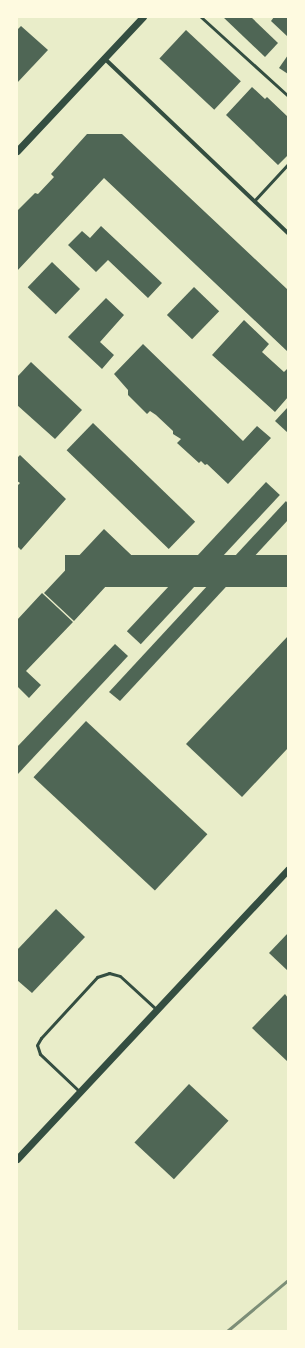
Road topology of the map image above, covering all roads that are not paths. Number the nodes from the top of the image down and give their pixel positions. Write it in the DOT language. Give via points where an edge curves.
graph roads {
  1 [pos="143,17"];
  2 [pos="201,17"];
  3 [pos="104,58"];
  4 [pos="288,96"];
  5 [pos="17,151"];
  6 [pos="288,164"];
  7 [pos="254,201"];
  8 [pos="288,233"];
  9 [pos="288,869"];
  10 [pos="156,1009"];
  11 [pos="79,1091"];
  12 [pos="17,1159"];
  1 -- 3 [label="street"];
  2 -- 4 [label="lane"];
  3 -- 5 [label="street"];
  3 -- 7 [label="street"];
  6 -- 7 [label="lane"];
  7 -- 8 [label="street"];
  9 -- 10 [label="street"];
  10 -- 11 [label="street"];
  10 -- 11 [label="lane" via="120,976 103,974 92,983 37,1045 40,1054"];
  11 -- 12 [label="street"];
}
